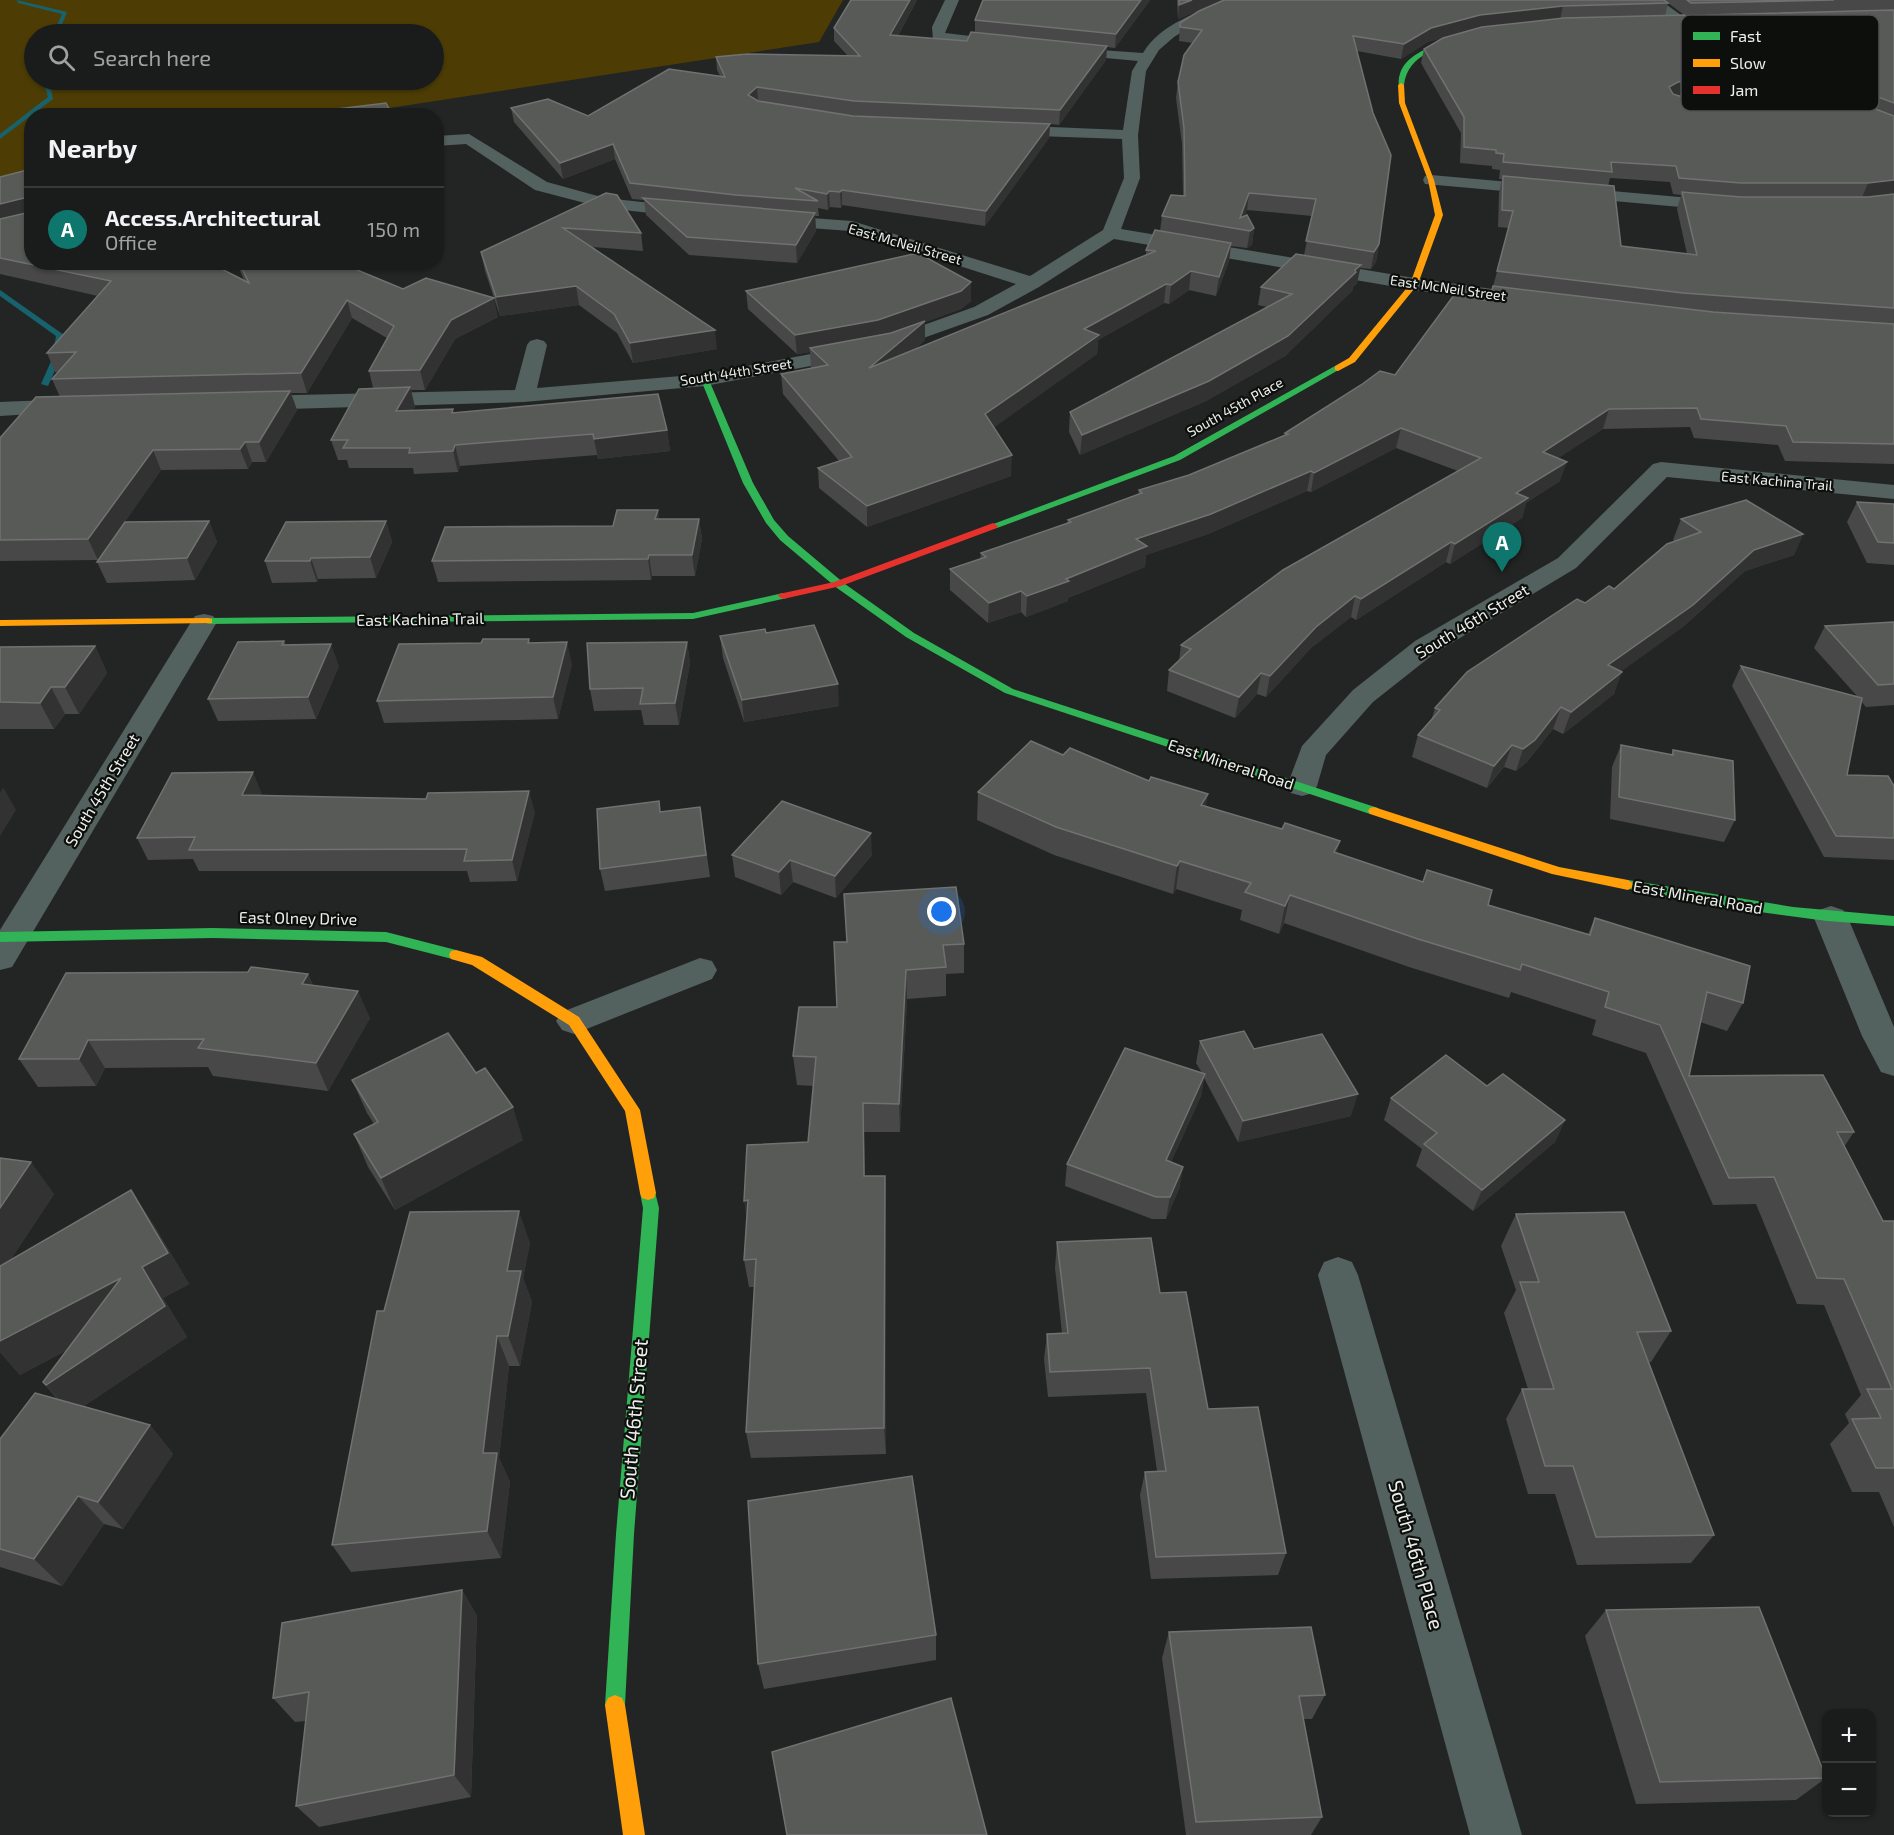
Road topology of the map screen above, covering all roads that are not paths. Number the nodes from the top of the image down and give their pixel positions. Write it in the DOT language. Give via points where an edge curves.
graph roads {
  1 [pos="952,0"];
  2 [pos="1241,0"];
  3 [pos="1652,0"];
  4 [pos="1681,22"];
  5 [pos="1681,23"];
  6 [pos="1641,24"];
  7 [pos="1477,35"];
  8 [pos="1029,47"];
  9 [pos="1052,49"];
  10 [pos="1146,58"];
  11 [pos="1852,111"];
  12 [pos="1894,128"];
  13 [pos="992,129"];
  14 [pos="1130,135"];
  15 [pos="444,141"];
  16 [pos="1431,180"];
  17 [pos="1746,207"];
  18 [pos="704,214"];
  19 [pos="748,219"];
  20 [pos="1111,233"];
  21 [pos="1032,283"];
  22 [pos="1414,284"];
  23 [pos="1552,303"];
  24 [pos="537,345"];
  25 [pos="705,380"];
  26 [pos="524,396"];
  27 [pos="230,403"];
  28 [pos="87,406"];
  29 [pos="0,409"];
  30 [pos="1661,469"];
  31 [pos="1894,492"];
  32 [pos="837,584"];
  33 [pos="0,622"];
  34 [pos="204,622"];
  35 [pos="1302,786"];
  36 [pos="1831,918"];
  37 [pos="1894,921"];
  38 [pos="4,944"];
  39 [pos="700,970"];
  40 [pos="574,1021"];
  41 [pos="1894,1062"];
  42 [pos="1338,1275"];
  43 [pos="634,1835"];
  44 [pos="1496,1835"];
  1 -- 8 [label="street" via="938,36"];
  2 -- 10 [label="street" via="1191,20 1169,34"];
  3 -- 4 [label="street"];
  5 -- 6 [label="street"];
  7 -- 16 [label="street, South 45th Place" via="1434,47 1408,63 1401,79 1402,103"];
  9 -- 10 [label="street"];
  10 -- 14 [label="street" via="1139,70"];
  11 -- 12 [label="street"];
  13 -- 14 [label="street"];
  14 -- 20 [label="street" via="1132,178"];
  15 -- 18 [label="street" via="470,139 540,186 604,203"];
  16 -- 17 [label="street"];
  16 -- 22 [label="street, South 45th Place" via="1439,215"];
  19 -- 21 [label="street, East McNeil Street" via="852,226"];
  20 -- 21 [label="street, South 44th Street"];
  20 -- 22 [label="street, East McNeil Street"];
  21 -- 25 [label="street, South 44th Street" via="981,311 884,346"];
  22 -- 23 [label="street, East McNeil Street"];
  22 -- 32 [label="street, South 45th Place" via="1352,360 1177,458"];
  24 -- 26 [label="street"];
  25 -- 26 [label="street, South 44th Street"];
  25 -- 32 [label="street, East Mineral Road" via="754,493 784,538"];
  26 -- 27 [label="street, South 44th Street"];
  28 -- 29 [label="street"];
  30 -- 31 [label="street, East Kachina Trail"];
  30 -- 35 [label="street, South 46th Street" via="1567,563 1425,647 1363,696 1312,753"];
  32 -- 34 [label="street, East Kachina Trail" via="693,616"];
  32 -- 35 [label="street, East Mineral Road" via="942,656 1009,691"];
  33 -- 34 [label="street, East Kachina Trail"];
  34 -- 38 [label="street, South 45th Street"];
  35 -- 36 [label="street, East Mineral Road" via="1557,871 1730,904"];
  36 -- 37 [label="street, East Mineral Road"];
  36 -- 41 [label="street"];
  38 -- 40 [label="street, East Olney Drive" via="213,933 386,937 477,961"];
  39 -- 40 [label="street"];
  40 -- 43 [label="street, South 46th Street" via="632,1110 651,1208 615,1709"];
  42 -- 44 [label="street, South 46th Place"];
}
